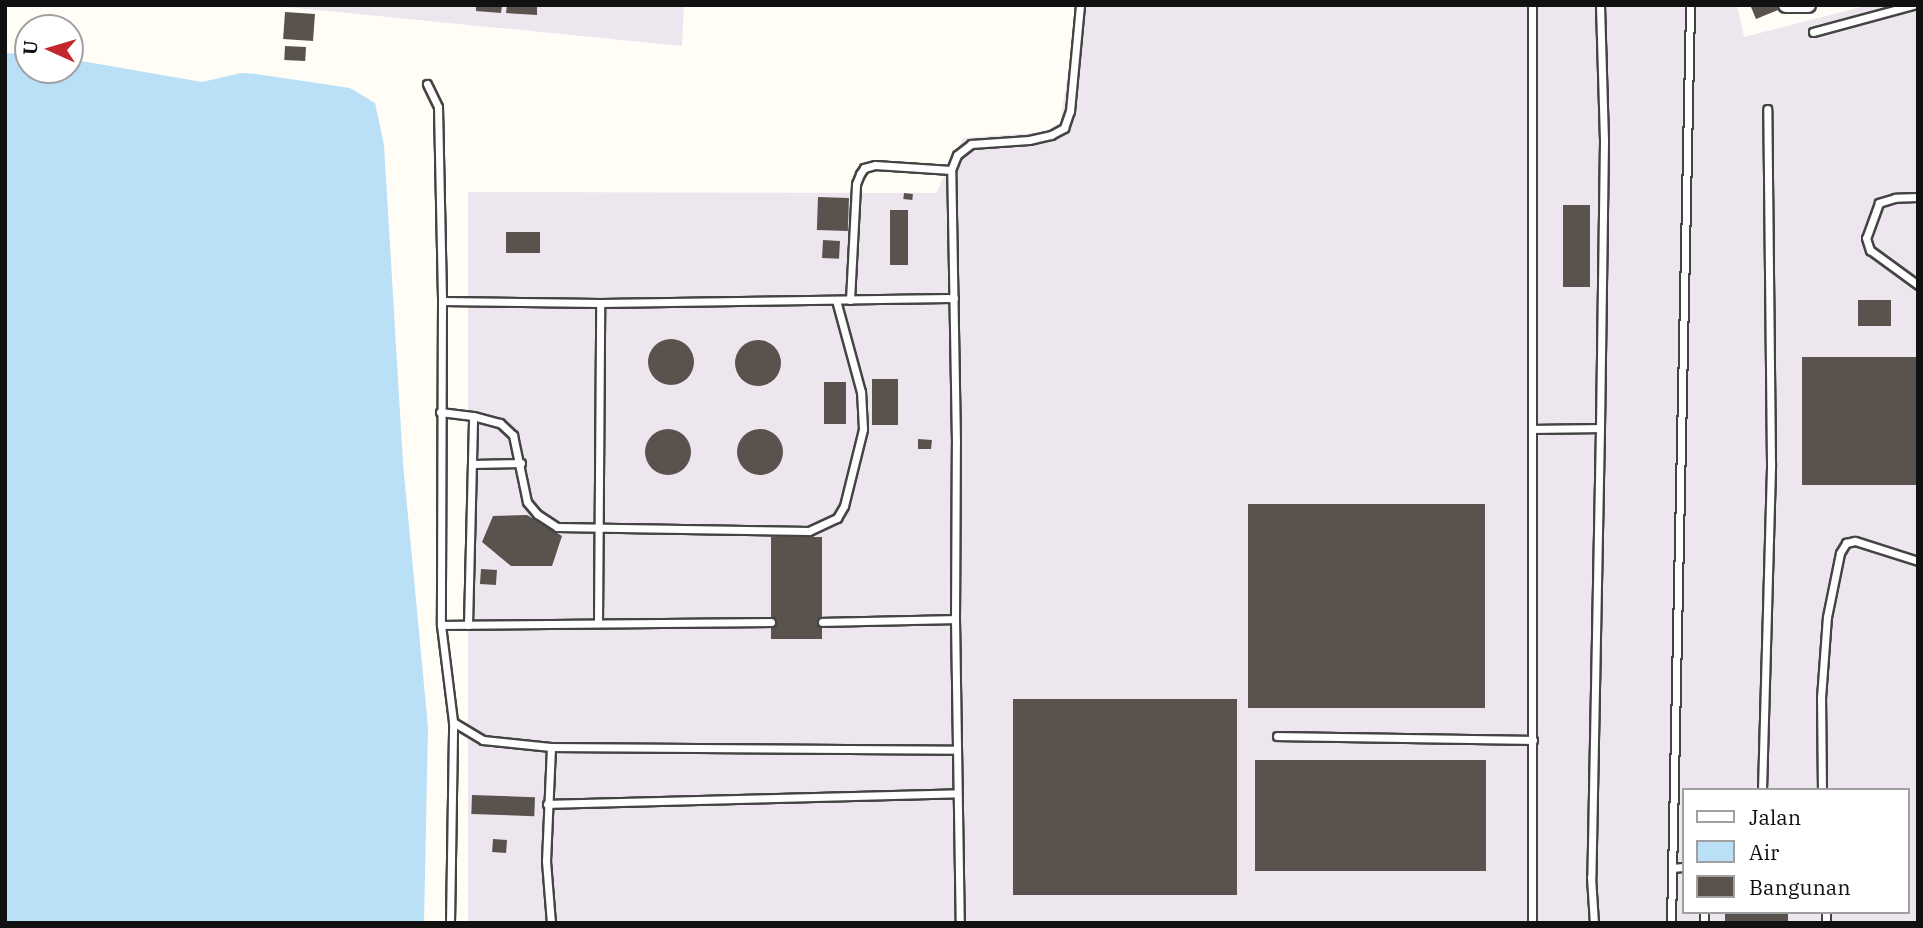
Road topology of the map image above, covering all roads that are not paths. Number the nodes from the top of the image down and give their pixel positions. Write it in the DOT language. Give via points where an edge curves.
graph roads {
  1 [pos="1080,5"];
  2 [pos="1532,5"];
  3 [pos="1600,5"];
  4 [pos="1690,5"];
  5 [pos="1786,5"];
  6 [pos="1808,5"];
  7 [pos="1913,5"];
  8 [pos="1814,32"];
  9 [pos="427,84"];
  10 [pos="1767,109"];
  11 [pos="951,170"];
  12 [pos="1918,197"];
  13 [pos="1918,285"];
  14 [pos="954,298"];
  15 [pos="836,300"];
  16 [pos="850,300"];
  17 [pos="442,301"];
  18 [pos="600,303"];
  19 [pos="440,412"];
  20 [pos="473,416"];
  21 [pos="1600,428"];
  22 [pos="1532,429"];
  23 [pos="521,463"];
  24 [pos="472,464"];
  25 [pos="598,530"];
  26 [pos="1918,561"];
  27 [pos="954,619"];
  28 [pos="771,622"];
  29 [pos="822,622"];
  30 [pos="598,623"];
  31 [pos="441,625"];
  32 [pos="468,625"];
  33 [pos="453,722"];
  34 [pos="1277,736"];
  35 [pos="1533,740"];
  36 [pos="551,747"];
  37 [pos="956,750"];
  38 [pos="1762,788"];
  39 [pos="1822,788"];
  40 [pos="957,793"];
  41 [pos="548,804"];
  42 [pos="1682,867"];
  43 [pos="1672,868"];
  44 [pos="450,923"];
  45 [pos="551,923"];
  46 [pos="960,923"];
  47 [pos="1532,923"];
  48 [pos="1594,923"];
  49 [pos="1671,923"];
  1 -- 11 [label="lane" via="1070,111 1064,128 1029,140 971,144 957,155"];
  2 -- 22 [label="lane"];
  3 -- 21 [label="lane" via="1604,140"];
  4 -- 43 [label="lane"];
  5 -- 6 [label="street"];
  7 -- 8 [label="lane"];
  9 -- 17 [label="lane" via="438,107"];
  10 -- 38 [label="lane" via="1771,463"];
  11 -- 14 [label="lane"];
  11 -- 16 [label="lane" via="864,168 856,184"];
  12 -- 13 [label="lane" via="1879,203 1866,238 1870,250"];
  14 -- 16 [label="lane"];
  14 -- 27 [label="lane"];
  15 -- 16 [label="lane"];
  15 -- 18 [label="lane"];
  15 -- 25 [label="lane" via="861,392 863,429 837,519 809,531"];
  17 -- 18 [label="lane"];
  17 -- 19 [label="lane"];
  18 -- 25 [label="lane"];
  19 -- 20 [label="lane"];
  19 -- 31 [label="lane"];
  20 -- 23 [label="lane" via="500,423 513,435"];
  20 -- 24 [label="lane"];
  21 -- 22 [label="lane"];
  21 -- 48 [label="lane" via="1591,877"];
  22 -- 35 [label="lane"];
  23 -- 24 [label="lane"];
  23 -- 25 [label="lane" via="527,502 537,514 557,527"];
  24 -- 32 [label="lane"];
  25 -- 30 [label="lane"];
  26 -- 39 [label="lane" via="1854,541 1846,543 1840,553 1827,617 1821,698"];
  27 -- 29 [label="lane"];
  27 -- 37 [label="lane"];
  28 -- 30 [label="lane"];
  30 -- 32 [label="lane"];
  31 -- 32 [label="lane"];
  31 -- 33 [label="lane"];
  33 -- 36 [label="lane" via="483,740"];
  33 -- 44 [label="lane"];
  34 -- 35 [label="lane"];
  35 -- 47 [label="lane"];
  36 -- 37 [label="lane"];
  36 -- 41 [label="lane"];
  37 -- 40 [label="lane"];
  40 -- 41 [label="lane"];
  40 -- 46 [label="lane"];
  41 -- 45 [label="lane"];
  42 -- 43 [label="lane"];
  43 -- 49 [label="lane"];
}
